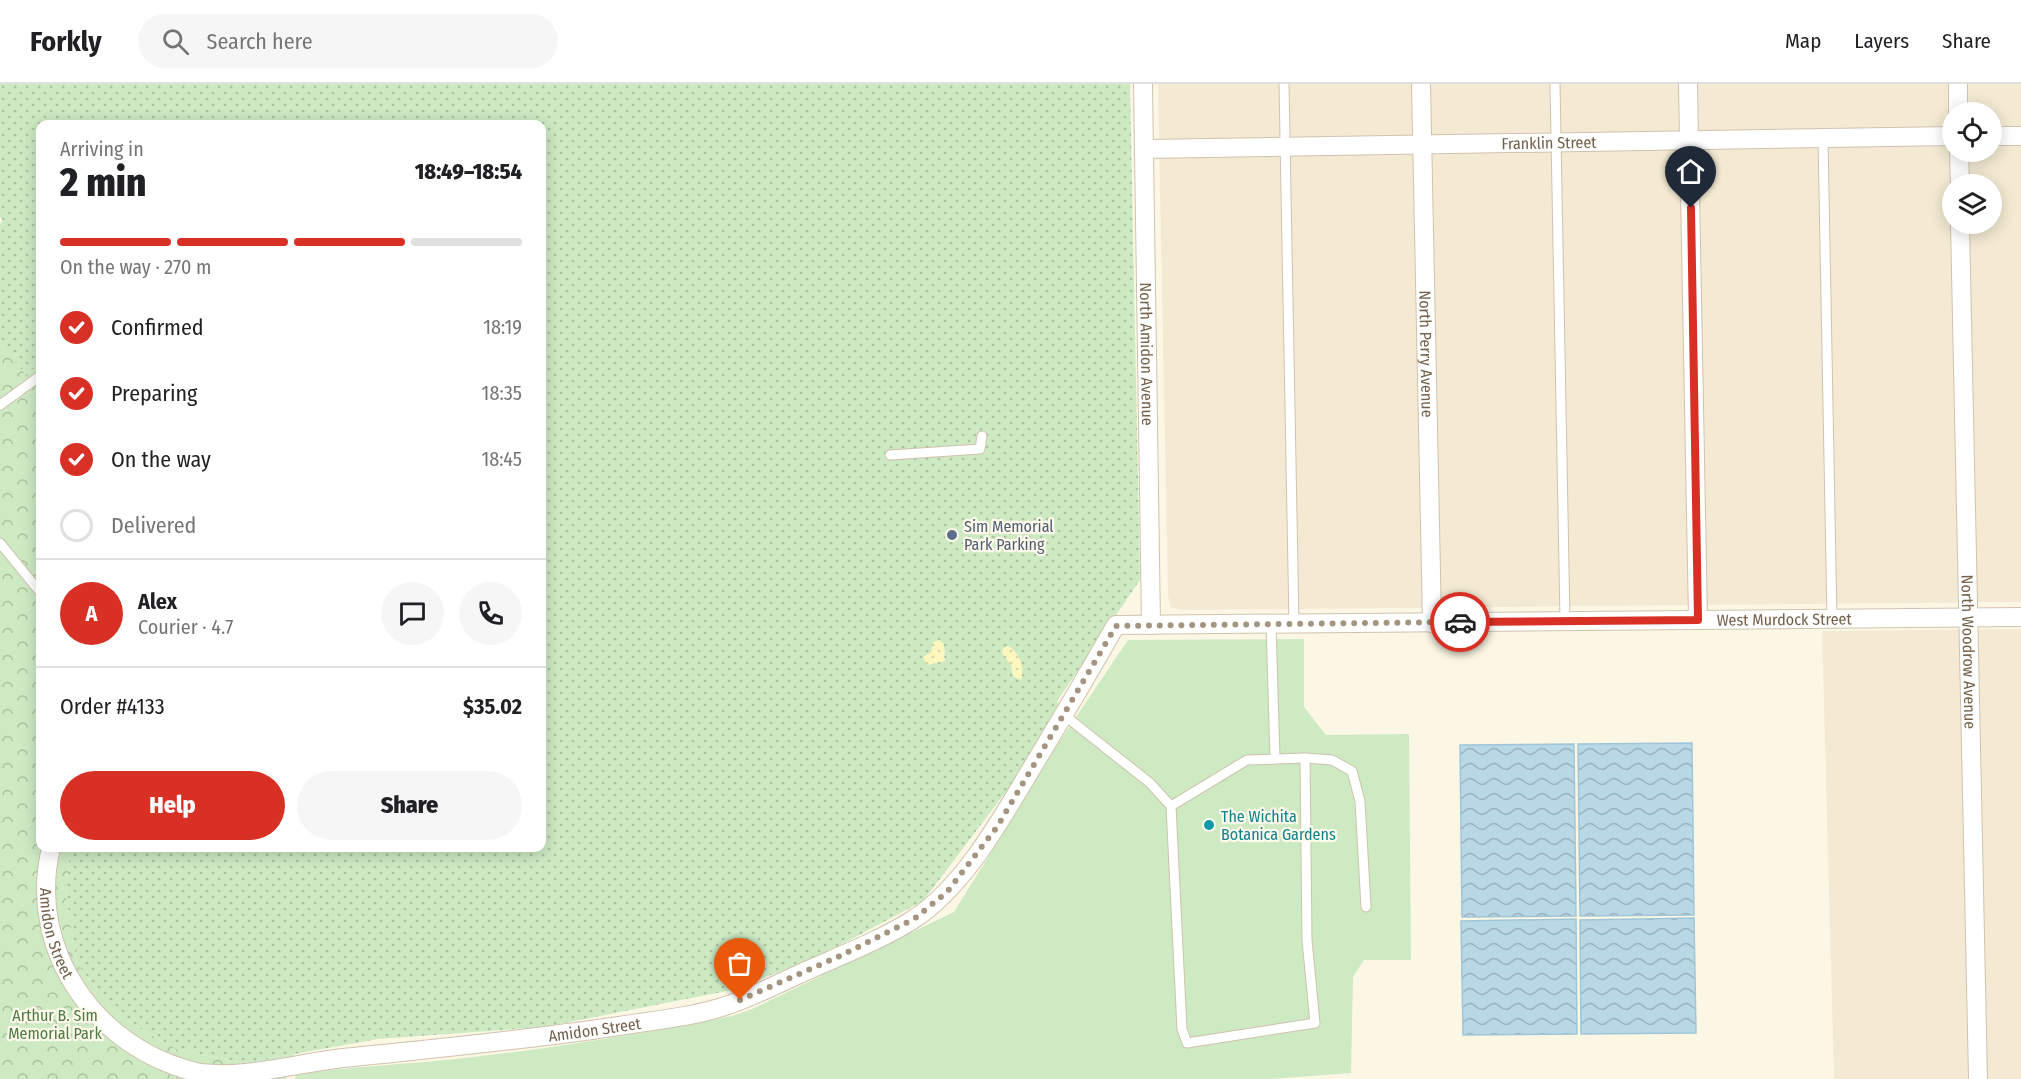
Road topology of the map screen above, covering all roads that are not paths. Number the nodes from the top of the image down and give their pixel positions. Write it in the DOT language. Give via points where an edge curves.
graph roads {
  1 [pos="1143,84"];
  2 [pos="1284,84"];
  3 [pos="1420,84"];
  4 [pos="1555,84"];
  5 [pos="1688,84"];
  6 [pos="1958,84"];
  7 [pos="1958,102"];
  8 [pos="1942,136"];
  9 [pos="2002,136"];
  10 [pos="2021,136"];
  11 [pos="1823,138"];
  12 [pos="1689,140"];
  13 [pos="1556,142"];
  14 [pos="1422,144"];
  15 [pos="1286,146"];
  16 [pos="1144,149"];
  17 [pos="1960,234"];
  18 [pos="36,379"];
  19 [pos="0,405"];
  20 [pos="982,436"];
  21 [pos="890,455"];
  22 [pos="0,543"];
  23 [pos="36,587"];
  24 [pos="2021,617"];
  25 [pos="1968,618"];
  26 [pos="1832,619"];
  27 [pos="1565,620"];
  28 [pos="1698,620"];
  29 [pos="1432,623"];
  30 [pos="1271,624"];
  31 [pos="1294,624"];
  32 [pos="1150,625"];
  33 [pos="1116,626"];
  34 [pos="1064,716"];
  35 [pos="1305,758"];
  36 [pos="1275,759"];
  37 [pos="1171,806"];
  38 [pos="50,852"];
  39 [pos="1366,907"];
  40 [pos="1978,1079"];
  1 -- 16 [label="street, North Amidon Avenue"];
  2 -- 15 [label="lane"];
  3 -- 14 [label="street, North Perry Avenue"];
  4 -- 13 [label="lane"];
  5 -- 12 [label="street"];
  6 -- 7 [label="street"];
  8 -- 11 [label="street, Franklin Street"];
  9 -- 10 [label="street"];
  11 -- 12 [label="street, Franklin Street"];
  11 -- 26 [label="lane"];
  12 -- 13 [label="street, Franklin Street"];
  12 -- 28 [label="street"];
  13 -- 14 [label="street, Franklin Street"];
  13 -- 27 [label="lane"];
  14 -- 15 [label="street, Franklin Street"];
  14 -- 29 [label="street, North Perry Avenue"];
  15 -- 16 [label="street, Franklin Street"];
  15 -- 31 [label="lane"];
  16 -- 32 [label="street, North Amidon Avenue"];
  17 -- 25 [label="street, North Woodrow Avenue"];
  18 -- 19 [label="lane"];
  20 -- 21 [label="lane" via="980,449"];
  22 -- 23 [label="lane"];
  24 -- 25 [label="street, West Murdock Street"];
  25 -- 26 [label="street, West Murdock Street"];
  25 -- 40 [label="street, North Woodrow Avenue"];
  26 -- 28 [label="street, West Murdock Street"];
  27 -- 28 [label="street, West Murdock Street"];
  27 -- 29 [label="street, West Murdock Street"];
  29 -- 31 [label="street, West Murdock Street"];
  30 -- 31 [label="street, West Murdock Street"];
  30 -- 32 [label="street, West Murdock Street"];
  30 -- 36 [label="lane"];
  32 -- 33 [label="street, West Murdock Street"];
  33 -- 34 [label="street, Amidon Street"];
  34 -- 37 [label="lane" via="1150,783"];
  34 -- 38 [label="street, Amidon Street" via="997,827 947,892 914,919 722,1007 517,1042 349,1057 226,1075 204,1074 159,1060 109,1029 84,1001 62,966 47,915"];
  35 -- 36 [label="lane"];
  35 -- 37 [label="lane" via="1307,940 1315,1023 1187,1043 1182,1029"];
  35 -- 39 [label="lane" via="1332,760 1352,771 1360,801"];
  36 -- 37 [label="lane" via="1247,760"];
}
